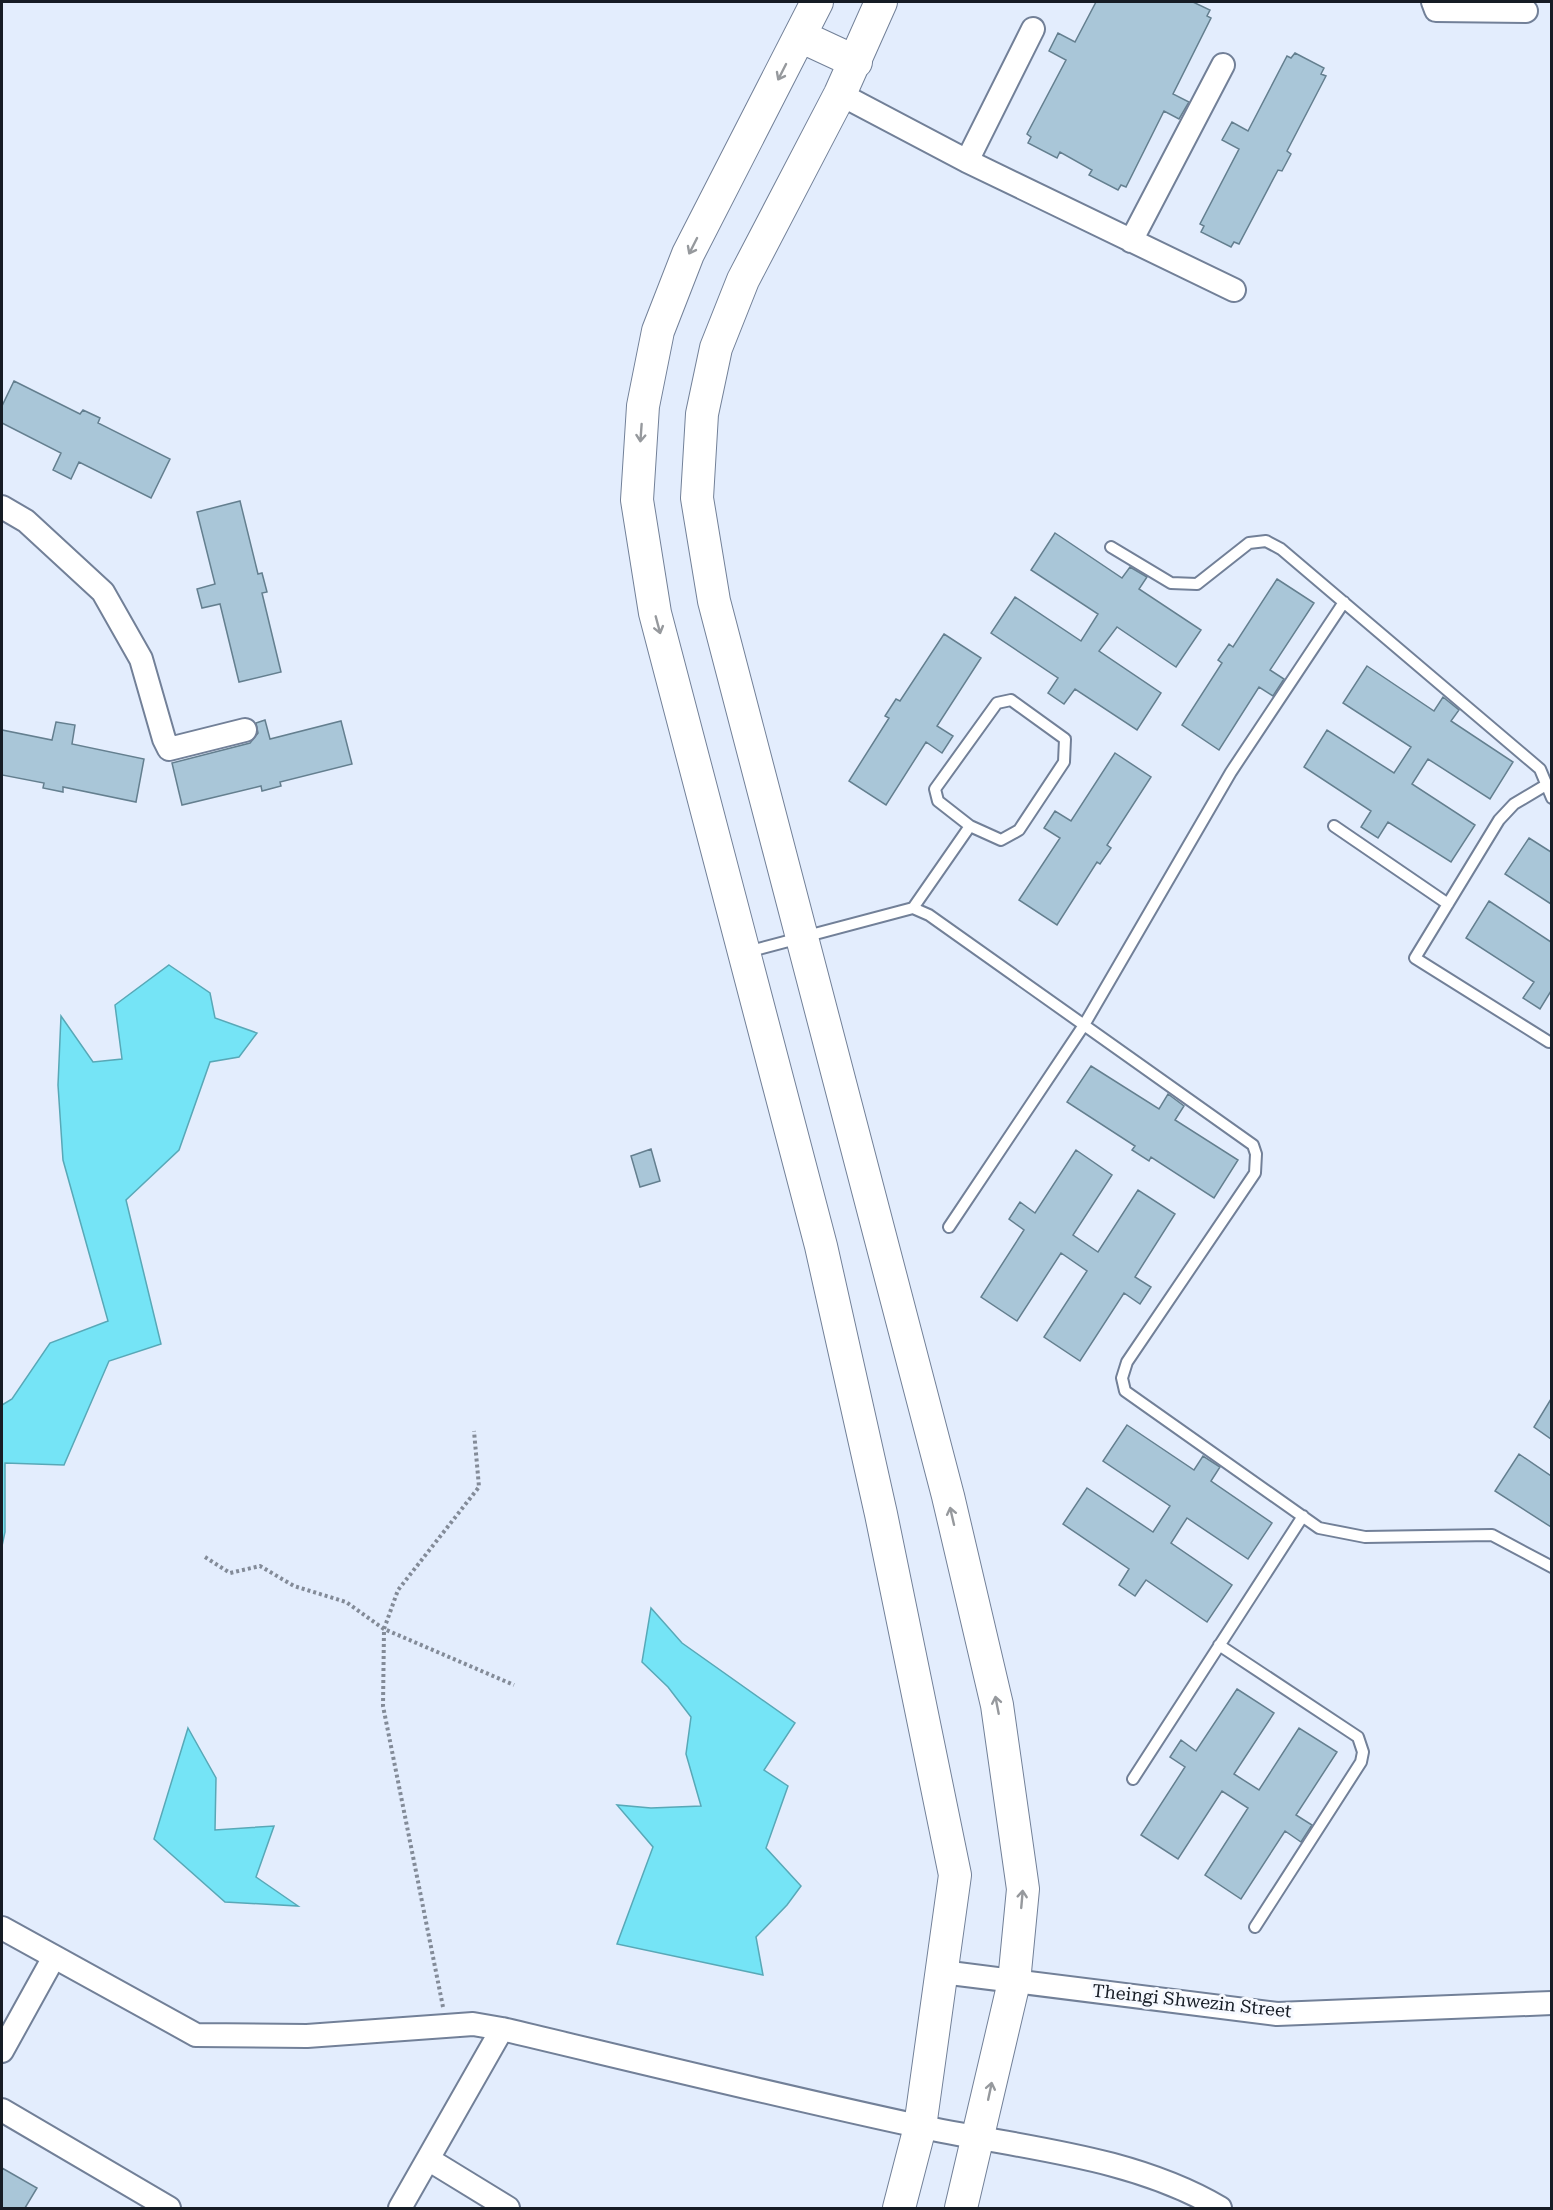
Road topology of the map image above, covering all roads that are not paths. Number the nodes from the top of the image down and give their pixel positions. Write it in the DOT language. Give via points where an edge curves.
graph roads {
  1 [pos="817,2"];
  2 [pos="882,2"];
  3 [pos="1433,2"];
  4 [pos="1526,11"];
  5 [pos="1033,29"];
  6 [pos="800,36"];
  7 [pos="856,62"];
  8 [pos="1223,65"];
  9 [pos="840,94"];
  10 [pos="967,161"];
  11 [pos="1131,240"];
  12 [pos="1234,290"];
  13 [pos="2,507"];
  14 [pos="1111,547"];
  15 [pos="1344,602"];
  16 [pos="245,730"];
  17 [pos="1546,785"];
  18 [pos="1551,798"];
  19 [pos="970,826"];
  20 [pos="1334,826"];
  21 [pos="1448,904"];
  22 [pos="913,908"];
  23 [pos="802,936"];
  24 [pos="744,953"];
  25 [pos="1084,1025"];
  26 [pos="1549,1042"];
  27 [pos="949,1227"];
  28 [pos="1303,1516"];
  29 [pos="1551,1567"];
  30 [pos="1219,1645"];
  31 [pos="1133,1779"];
  32 [pos="1255,1927"];
  33 [pos="2,1928"];
  34 [pos="54,1957"];
  35 [pos="942,1972"];
  36 [pos="1014,1982"];
  37 [pos="1551,2003"];
  38 [pos="502,2029"];
  39 [pos="2,2051"];
  40 [pos="2,2110"];
  41 [pos="920,2127"];
  42 [pos="979,2138"];
  43 [pos="428,2159"];
  44 [pos="1215,2207"];
  45 [pos="169,2208"];
  46 [pos="400,2208"];
  47 [pos="508,2208"];
  48 [pos="899,2208"];
  49 [pos="961,2208"];
  1 -- 6 [label="street"];
  2 -- 7 [label="street"];
  3 -- 4 [label="street" via="1436,10"];
  5 -- 10 [label="street"];
  6 -- 7 [label="street"];
  6 -- 24 [label="street, one-way" via="688,254 658,331 643,406 637,501 655,613"];
  7 -- 9 [label="street"];
  8 -- 11 [label="street"];
  9 -- 10 [label="street"];
  9 -- 23 [label="street" via="743,280 716,348 702,414 697,498 714,601"];
  10 -- 11 [label="street"];
  11 -- 12 [label="street"];
  13 -- 16 [label="street" via="26,521 103,592 141,659 170,749"];
  14 -- 15 [label="lane" via="1170,583 1197,584 1250,543 1266,540"];
  15 -- 17 [label="lane" via="1540,770"];
  15 -- 25 [label="lane" via="1231,772"];
  17 -- 18 [label="lane"];
  17 -- 21 [label="lane" via="1514,804 1499,820"];
  19 -- 19 [label="lane" via="1001,840 1019,830 1064,762 1065,739 1011,700 997,703 936,789 938,801"];
  19 -- 22 [label="lane"];
  20 -- 21 [label="lane"];
  21 -- 26 [label="lane" via="1415,958"];
  22 -- 23 [label="lane"];
  22 -- 25 [label="lane" via="929,915"];
  23 -- 24 [label="lane"];
  36 -- 23 [label="street, one-way" via="1023,1889 997,1705 948,1496"];
  24 -- 35 [label="street" via="823,1257 881,1514 955,1875"];
  25 -- 27 [label="lane"];
  25 -- 28 [label="lane" via="1253,1145 1256,1154 1255,1173 1127,1362 1122,1378 1125,1391"];
  28 -- 29 [label="lane" via="1319,1528 1365,1537 1492,1535"];
  28 -- 30 [label="lane"];
  30 -- 31 [label="lane"];
  30 -- 32 [label="lane" via="1358,1737 1363,1752 1361,1762"];
  33 -- 34 [label="street"];
  34 -- 38 [label="street" via="196,2035 307,2036 473,2024"];
  34 -- 39 [label="street"];
  35 -- 36 [label="street, Theingi Shwezin Street"];
  35 -- 41 [label="street"];
  36 -- 37 [label="street, Theingi Shwezin Street" via="1276,2013"];
  42 -- 36 [label="street, one-way"];
  38 -- 41 [label="street"];
  38 -- 43 [label="street"];
  40 -- 45 [label="street"];
  41 -- 42 [label="street"];
  41 -- 48 [label="street"];
  42 -- 44 [label="street" via="1115,2166 1192,2192"];
  42 -- 49 [label="street"];
  43 -- 46 [label="street"];
  43 -- 47 [label="street"];
}
